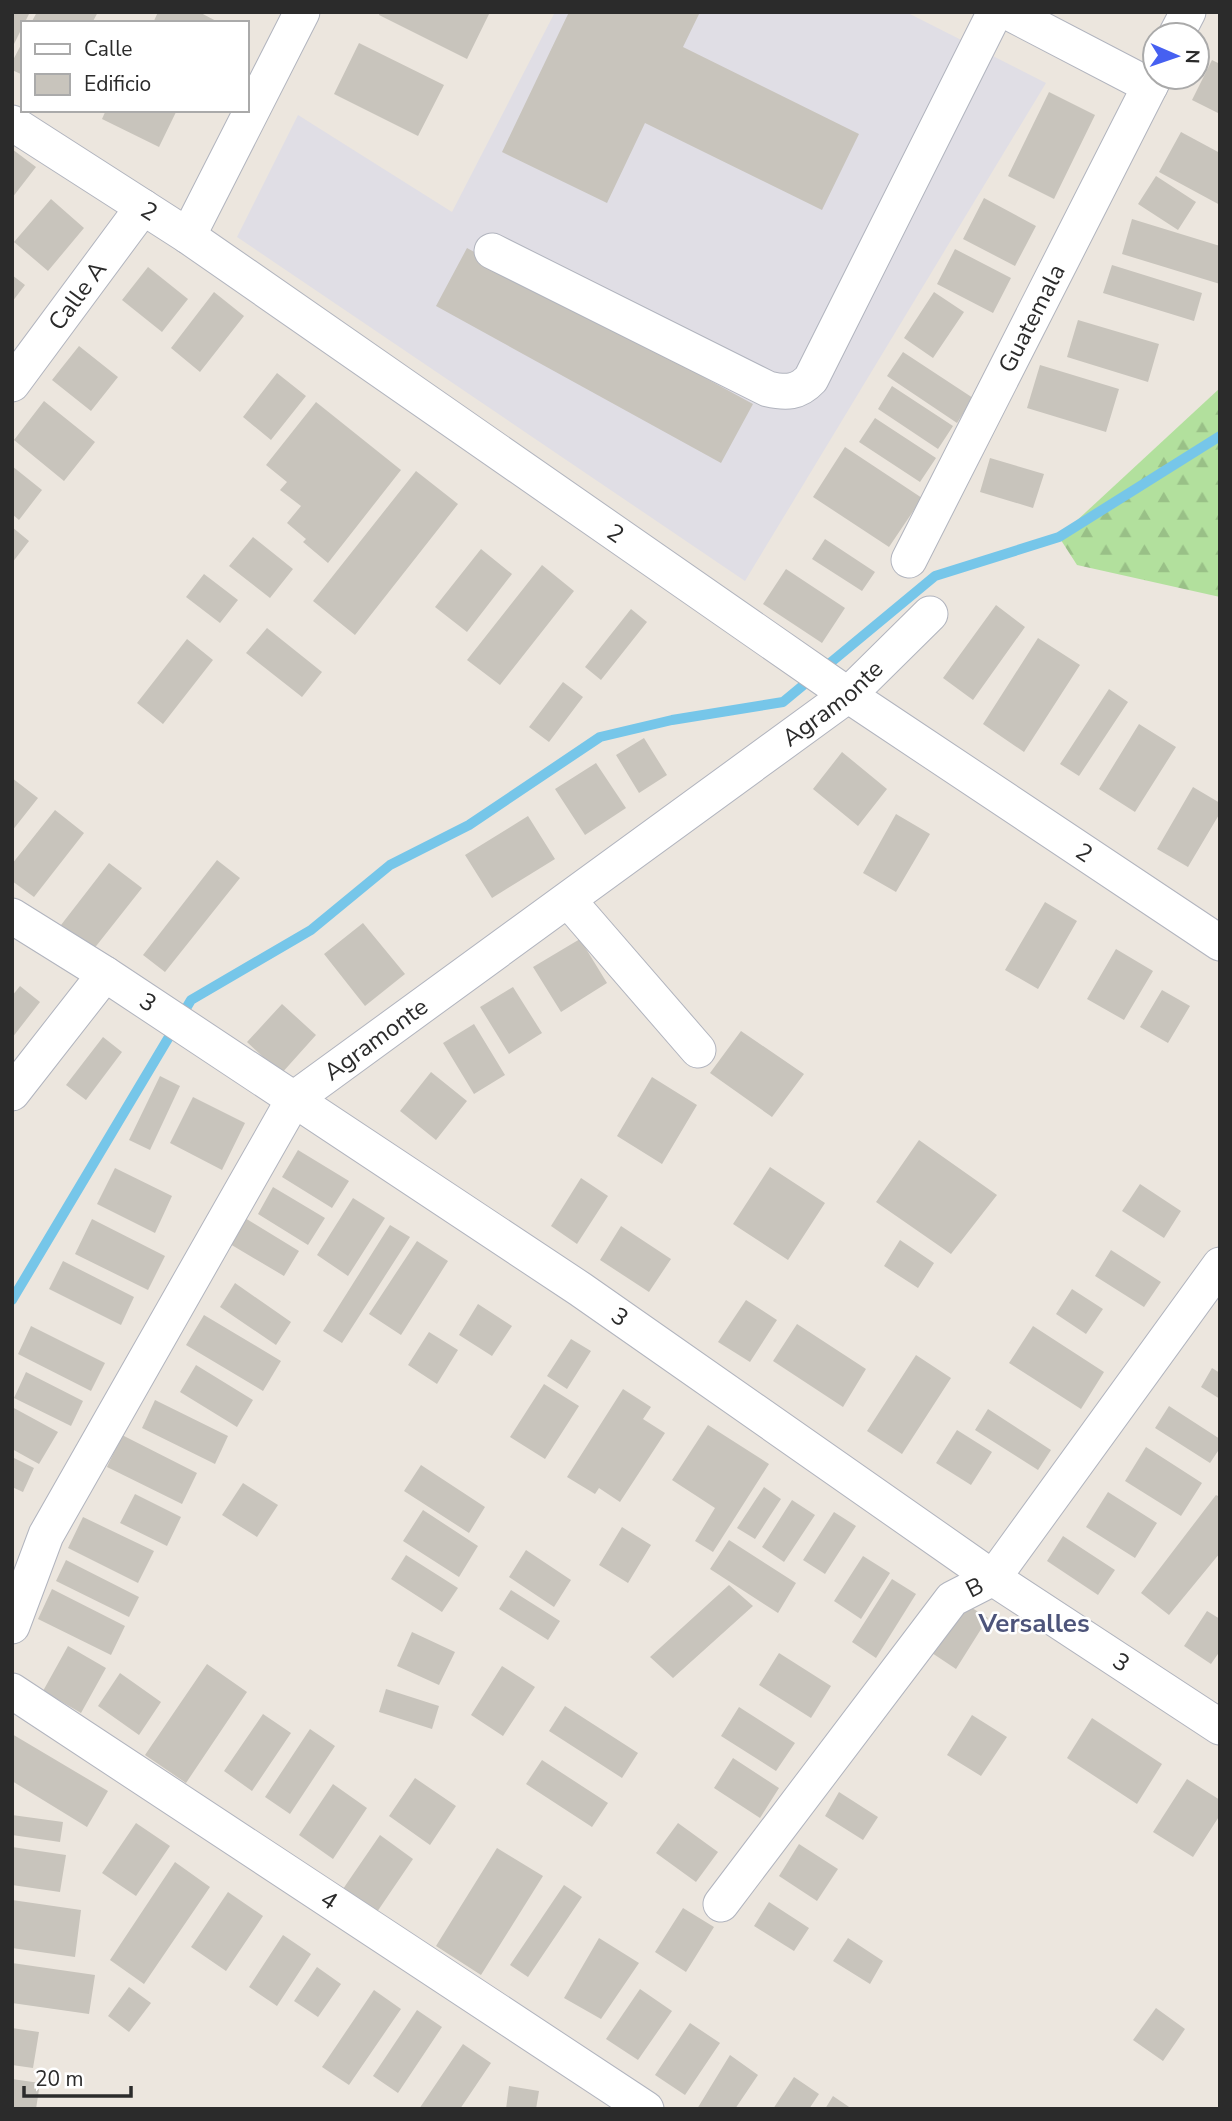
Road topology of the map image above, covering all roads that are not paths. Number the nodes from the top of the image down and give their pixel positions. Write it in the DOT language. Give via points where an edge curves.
graph roads {
  1 [pos="303,12"];
  2 [pos="995,12"];
  3 [pos="1008,12"];
  4 [pos="1141,76"];
  5 [pos="1147,91"];
  6 [pos="12,123"];
  7 [pos="143,207"];
  8 [pos="188,236"];
  9 [pos="492,251"];
  10 [pos="12,384"];
  11 [pos="909,560"];
  12 [pos="930,614"];
  13 [pos="848,695"];
  14 [pos="568,900"];
  15 [pos="12,916"];
  16 [pos="1220,943"];
  17 [pos="105,974"];
  18 [pos="698,1050"];
  19 [pos="12,1093"];
  20 [pos="294,1099"];
  21 [pos="1220,1265"];
  22 [pos="993,1578"];
  23 [pos="12,1626"];
  24 [pos="12,1691"];
  25 [pos="1220,1727"];
  26 [pos="721,1904"];
  27 [pos="646,2109"];
  1 -- 8 [label="street"];
  2 -- 9 [label="street" via="811,379 802,388 791,392 768,389"];
  3 -- 4 [label="street"];
  5 -- 11 [label="street, Guatemala"];
  6 -- 7 [label="street, 2"];
  7 -- 8 [label="street, 2"];
  7 -- 10 [label="street, Calle A"];
  8 -- 13 [label="street, 2"];
  12 -- 13 [label="street, Agramonte"];
  13 -- 14 [label="street, Agramonte"];
  13 -- 16 [label="street, 2"];
  14 -- 18 [label="street"];
  14 -- 20 [label="street, Agramonte"];
  15 -- 17 [label="street, 3"];
  17 -- 19 [label="street"];
  17 -- 20 [label="street, 3"];
  20 -- 22 [label="street, 3" via="580,1289"];
  20 -- 23 [label="street, Agramonte" via="46,1535"];
  21 -- 22 [label="street, B"];
  22 -- 25 [label="street, 3"];
  22 -- 26 [label="street, B" via="952,1599"];
  24 -- 27 [label="street, 4"];
}
